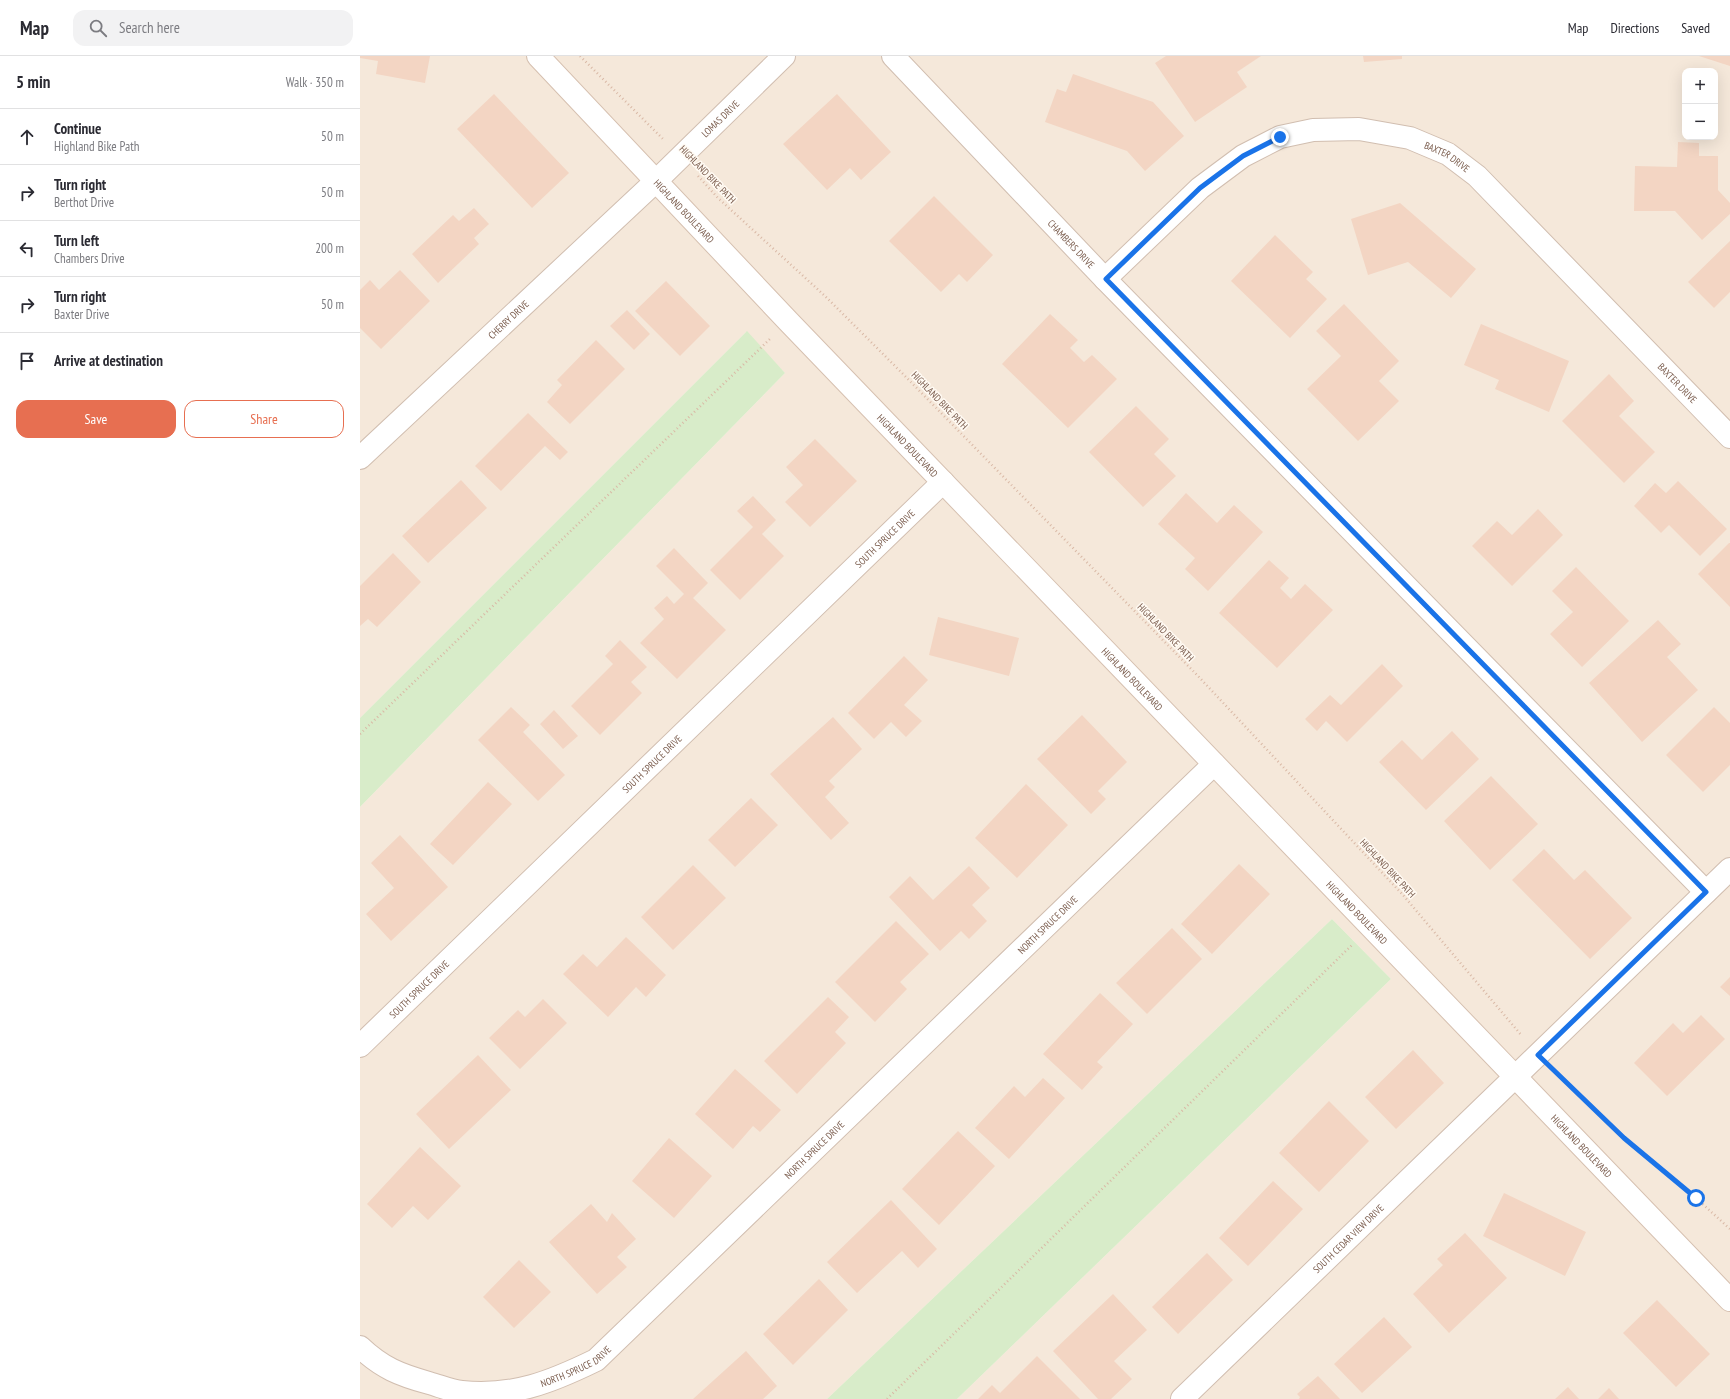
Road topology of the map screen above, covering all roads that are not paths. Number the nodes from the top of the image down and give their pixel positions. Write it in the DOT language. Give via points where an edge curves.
graph roads {
  1 [pos="538,56"];
  2 [pos="784,56"];
  3 [pos="892,56"];
  4 [pos="656,181"];
  5 [pos="1106,279"];
  6 [pos="1730,438"];
  7 [pos="360,458"];
  8 [pos="943,482"];
  9 [pos="1214,764"];
  10 [pos="1730,869"];
  11 [pos="1706,892"];
  12 [pos="360,1046"];
  13 [pos="1515,1078"];
  14 [pos="1730,1300"];
  15 [pos="361,1348"];
  16 [pos="1182,1399"];
  1 -- 4 [label="street, HIGHLAND BOULEVARD"];
  2 -- 4 [label="street, LOMAS DRIVE"];
  3 -- 5 [label="street, CHAMBERS DRIVE"];
  4 -- 7 [label="street, CHERRY DRIVE"];
  4 -- 8 [label="street, HIGHLAND BOULEVARD"];
  5 -- 6 [label="street, BAXTER DRIVE" via="1200,188 1243,156 1280,137 1313,130 1359,129 1410,138 1448,154 1477,176"];
  5 -- 11 [label="street, CHAMBERS DRIVE"];
  8 -- 9 [label="street, HIGHLAND BOULEVARD"];
  8 -- 12 [label="street, SOUTH SPRUCE DRIVE"];
  9 -- 13 [label="street, HIGHLAND BOULEVARD"];
  9 -- 15 [label="street, NORTH SPRUCE DRIVE" via="596,1360 534,1386 512,1391 460,1392 411,1379 386,1368"];
  10 -- 11 [label="street, SOUTH CEDAR VIEW DRIVE"];
  11 -- 13 [label="street, SOUTH CEDAR VIEW DRIVE"];
  13 -- 14 [label="street, HIGHLAND BOULEVARD"];
  13 -- 16 [label="street, SOUTH CEDAR VIEW DRIVE"];
}
